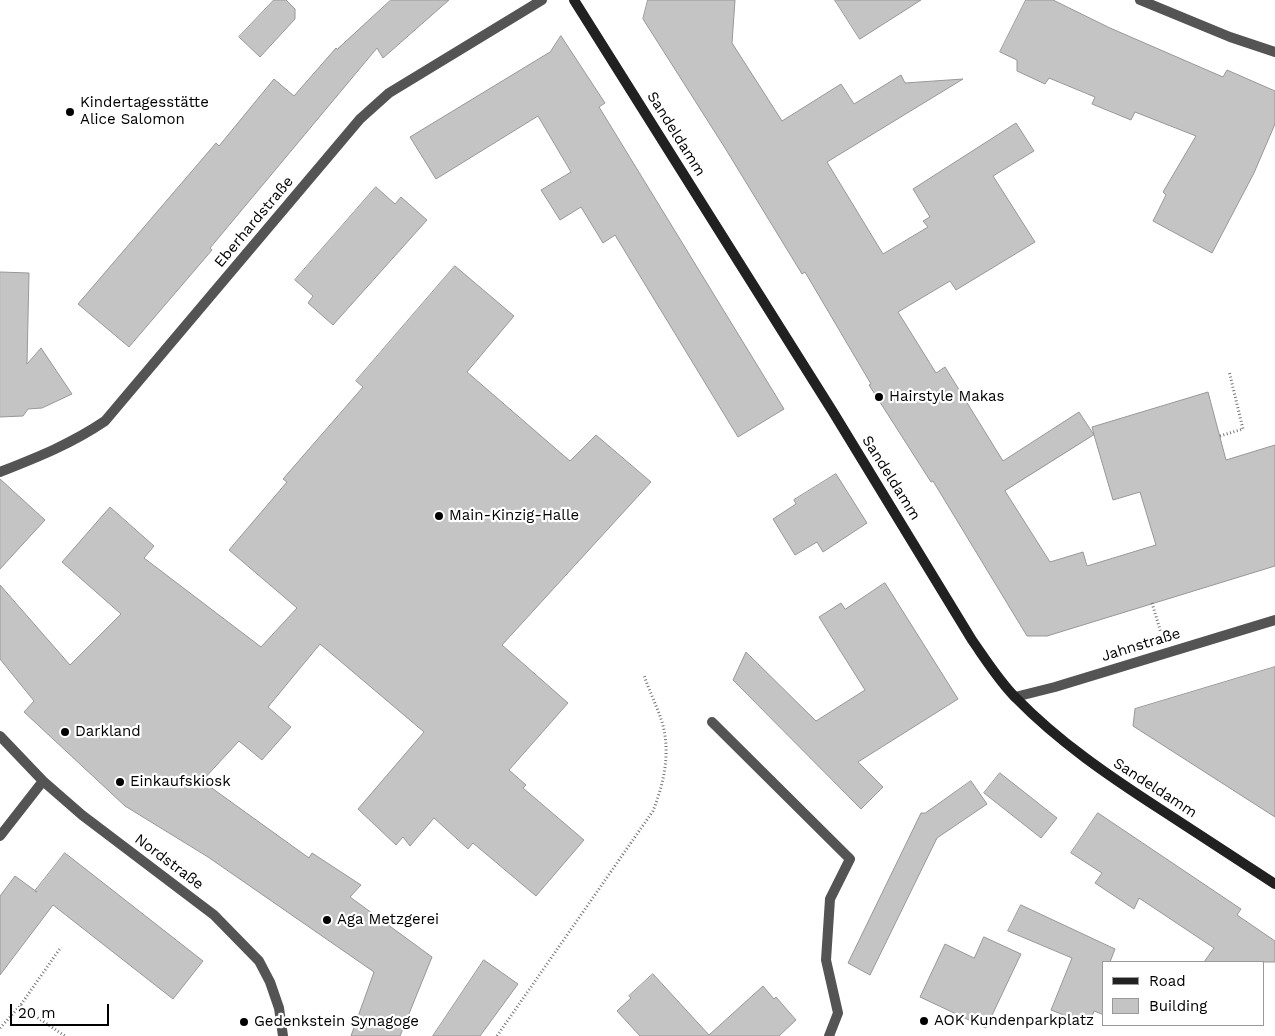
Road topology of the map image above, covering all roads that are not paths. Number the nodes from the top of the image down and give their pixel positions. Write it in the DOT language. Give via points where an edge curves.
graph roads {
  1 [pos="542,0"];
  2 [pos="574,0"];
  3 [pos="1140,0"];
  4 [pos="1275,52"];
  5 [pos="0,472"];
  6 [pos="1275,620"];
  7 [pos="1015,697"];
  8 [pos="712,722"];
  9 [pos="0,736"];
  10 [pos="43,781"];
  11 [pos="0,836"];
  12 [pos="1275,884"];
  13 [pos="282,1036"];
  14 [pos="829,1036"];
  1 -- 5 [label="street, Eberhardstraße" via="389,93 360,119 105,421 70,444"];
  2 -- 7 [label="street, Sandeldamm" via="972,640 993,672"];
  3 -- 4 [label="street"];
  6 -- 7 [label="street, Jahnstraße"];
  7 -- 12 [label="street, Sandeldamm" via="1055,734 1110,776"];
  8 -- 14 [label="street" via="850,859 830,899 826,960 838,1013"];
  9 -- 10 [label="street, Nordstraße"];
  10 -- 11 [label="street"];
  10 -- 13 [label="street, Nordstraße" via="82,815 214,915 259,961 279,1008"];
}
